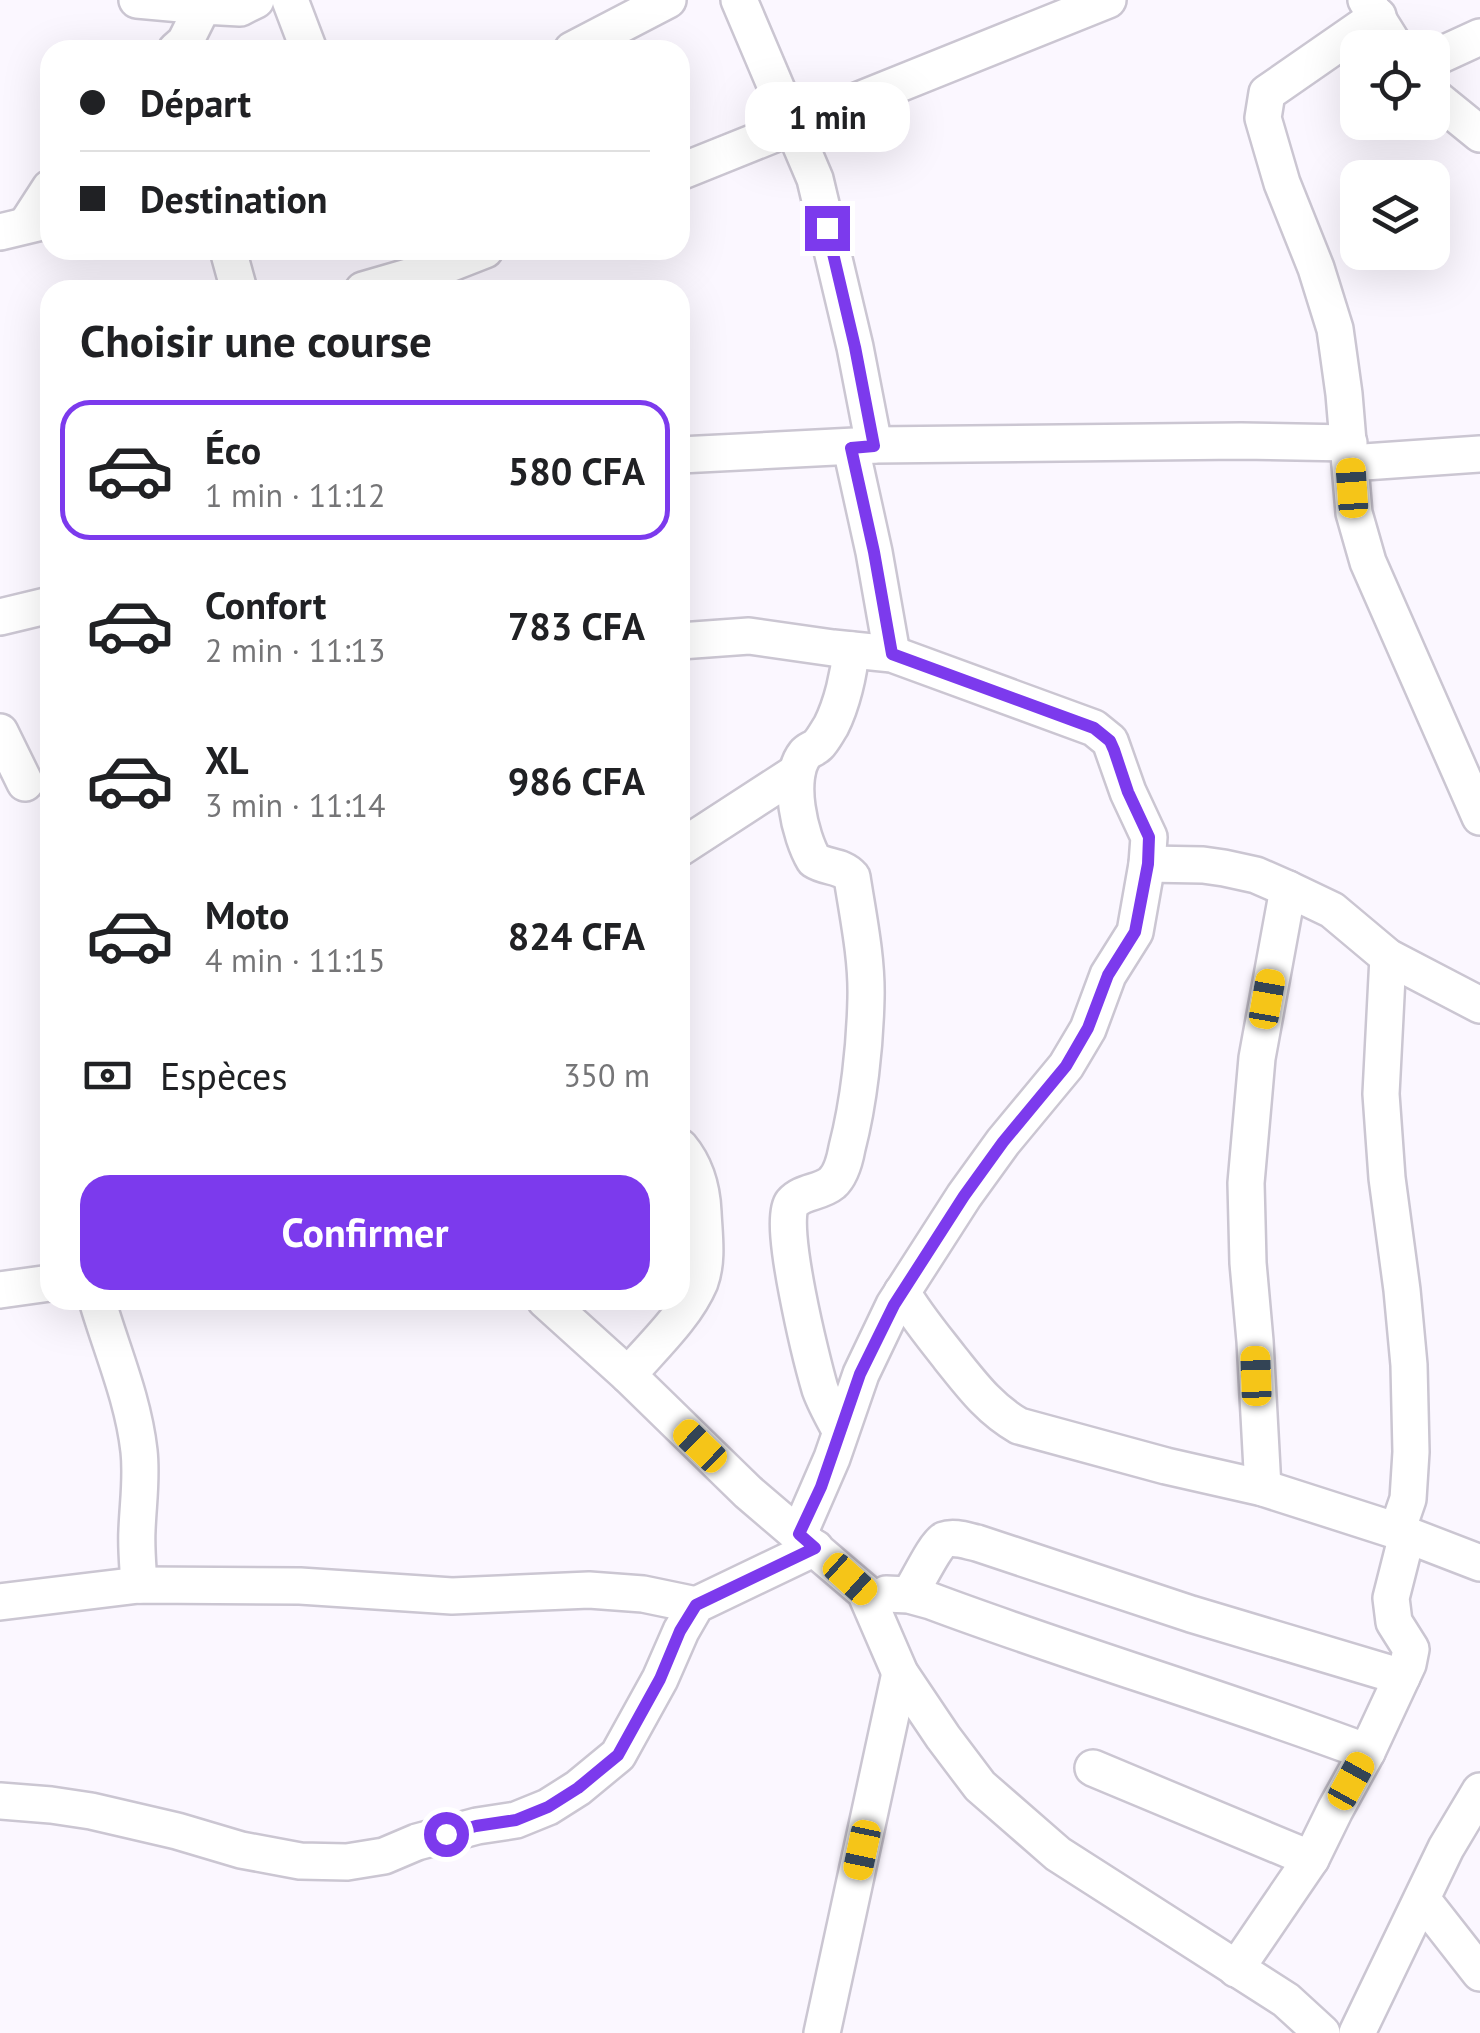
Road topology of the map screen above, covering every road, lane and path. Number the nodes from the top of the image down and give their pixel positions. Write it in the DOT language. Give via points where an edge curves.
graph roads {
  1 [pos="137,0"];
  2 [pos="256,0"];
  3 [pos="290,0"];
  4 [pos="668,0"];
  5 [pos="739,0"];
  6 [pos="1108,0"];
  7 [pos="203,6"];
  8 [pos="1372,8"];
  9 [pos="1385,30"];
  10 [pos="1480,37"];
  11 [pos="186,40"];
  12 [pos="306,40"];
  13 [pos="591,40"];
  14 [pos="1450,51"];
  15 [pos="1450,110"];
  16 [pos="793,126"];
  17 [pos="1480,134"];
  18 [pos="690,168"];
  19 [pos="40,203"];
  20 [pos="25,226"];
  21 [pos="459,260"];
  22 [pos="398,280"];
  23 [pos="862,447"];
  24 [pos="1350,453"];
  25 [pos="1480,454"];
  26 [pos="690,455"];
  27 [pos="40,607"];
  28 [pos="0,617"];
  29 [pos="690,639"];
  30 [pos="852,650"];
  31 [pos="892,654"];
  32 [pos="0,732"];
  33 [pos="797,772"];
  34 [pos="25,784"];
  35 [pos="1480,817"];
  36 [pos="690,842"];
  37 [pos="1148,864"];
  38 [pos="1288,888"];
  39 [pos="1388,957"];
  40 [pos="1480,1005"];
  41 [pos="690,1162"];
  42 [pos="40,1284"];
  43 [pos="0,1290"];
  44 [pos="902,1292"];
  45 [pos="690,1299"];
  46 [pos="100,1310"];
  47 [pos="556,1310"];
  48 [pos="683,1310"];
  49 [pos="628,1375"];
  50 [pos="840,1430"];
  51 [pos="1263,1488"];
  52 [pos="1402,1533"];
  53 [pos="807,1541"];
  54 [pos="1480,1563"];
  55 [pos="139,1585"];
  56 [pos="865,1592"];
  57 [pos="910,1595"];
  58 [pos="0,1602"];
  59 [pos="696,1605"];
  60 [pos="900,1672"];
  61 [pos="1402,1677"];
  62 [pos="1367,1752"];
  63 [pos="1093,1768"];
  64 [pos="1480,1791"];
  65 [pos="0,1801"];
  66 [pos="1463,1849"];
  67 [pos="1311,1859"];
  68 [pos="1422,1900"];
  69 [pos="1236,1969"];
  70 [pos="1480,1973"];
  71 [pos="822,2033"];
  72 [pos="1322,2033"];
  73 [pos="1357,2033"];
  1 -- 7 [label="street"];
  2 -- 7 [label="street" via="240,8"];
  3 -- 12 [label="street"];
  4 -- 13 [label="street"];
  5 -- 16 [label="street"];
  6 -- 16 [label="street"];
  7 -- 11 [label="street"];
  8 -- 9 [label="street"];
  8 -- 24 [label="street" via="1267,93 1263,118 1335,330"];
  10 -- 14 [label="street"];
  15 -- 17 [label="street"];
  16 -- 18 [label="street"];
  16 -- 23 [label="street" via="821,200 855,347"];
  19 -- 20 [label="street"];
  21 -- 22 [label="street"];
  23 -- 24 [label="street" via="1241,441"];
  23 -- 26 [label="street"];
  23 -- 31 [label="street"];
  24 -- 25 [label="street"];
  24 -- 35 [label="street" via="1354,513 1368,562"];
  27 -- 28 [label="street"];
  29 -- 30 [label="street" via="749,636"];
  30 -- 31 [label="street"];
  30 -- 33 [label="street" via="832,723"];
  31 -- 37 [label="street" via="1102,733 1149,837"];
  32 -- 34 [label="street"];
  33 -- 36 [label="street"];
  33 -- 50 [label="street" via="801,829 811,856 852,877 866,995 843,1164 832,1182 793,1202 787,1218 814,1366"];
  37 -- 38 [label="street" via="1224,868"];
  37 -- 44 [label="street" via="1135,932 1108,975 1081,1041 964,1196"];
  38 -- 39 [label="street" via="1332,910"];
  38 -- 51 [label="street" via="1257,1058 1246,1183"];
  39 -- 40 [label="street"];
  39 -- 52 [label="street" via="1381,1094 1410,1366 1412,1452"];
  41 -- 45 [label="street" via="702,1198 706,1251"];
  42 -- 43 [label="street"];
  44 -- 50 [label="street"];
  44 -- 51 [label="street" via="968,1382 1019,1426"];
  46 -- 55 [label="street" via="137,1438"];
  47 -- 49 [label="street"];
  48 -- 49 [label="street"];
  49 -- 53 [label="street"];
  50 -- 53 [label="street"];
  51 -- 52 [label="street"];
  52 -- 54 [label="street"];
  52 -- 61 [label="street" via="1391,1598 1394,1622 1411,1649"];
  53 -- 56 [label="street"];
  53 -- 59 [label="street"];
  55 -- 58 [label="street"];
  55 -- 59 [label="street" via="452,1596 589,1590"];
  56 -- 57 [label="street"];
  56 -- 60 [label="street"];
  57 -- 61 [label="street" via="938,1543 955,1538"];
  57 -- 62 [label="street"];
  59 -- 65 [label="street" via="618,1755 578,1788 516,1820 416,1842 384,1856 300,1861 91,1811"];
  60 -- 69 [label="street" via="980,1786 1016,1819 1058,1854"];
  60 -- 71 [label="street"];
  61 -- 62 [label="street"];
  62 -- 67 [label="street"];
  63 -- 67 [label="street"];
  64 -- 66 [label="street"];
  66 -- 68 [label="street"];
  67 -- 69 [label="street"];
  68 -- 70 [label="street"];
  68 -- 73 [label="street"];
  69 -- 72 [label="street"];
}
